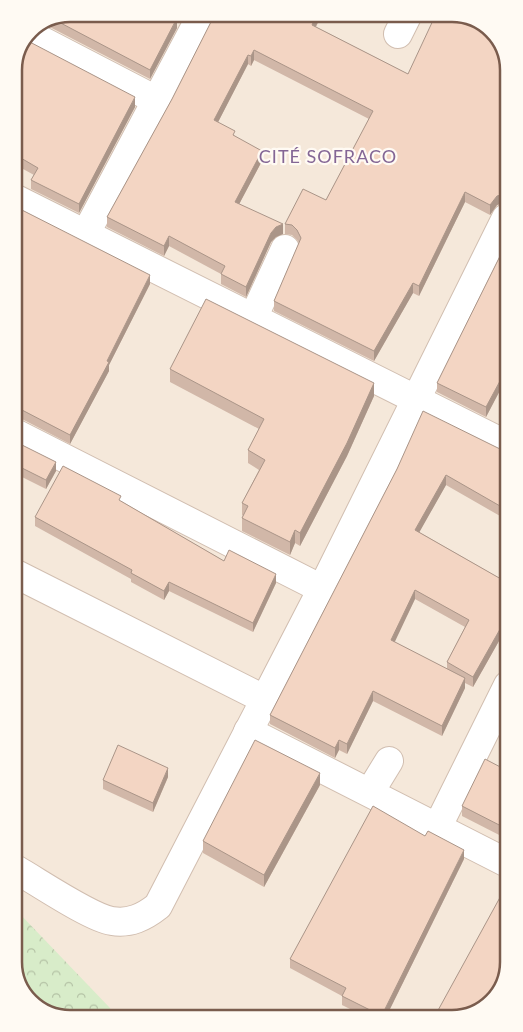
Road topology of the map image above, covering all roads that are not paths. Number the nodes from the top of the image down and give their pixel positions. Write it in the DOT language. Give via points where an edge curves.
graph roads {
  1 [pos="198,22"];
  2 [pos="36,37"];
  3 [pos="158,101"];
  4 [pos="23,203"];
  5 [pos="500,230"];
  6 [pos="85,235"];
  7 [pos="285,249"];
  8 [pos="253,318"];
  9 [pos="416,399"];
  10 [pos="23,436"];
  11 [pos="500,441"];
  12 [pos="22,577"];
  13 [pos="322,589"];
  14 [pos="264,699"];
  15 [pos="500,701"];
  16 [pos="248,731"];
  17 [pos="389,761"];
  18 [pos="370,792"];
  19 [pos="438,826"];
  20 [pos="500,859"];
  21 [pos="22,872"];
  1 -- 3 [label="street"];
  2 -- 3 [label="street"];
  3 -- 6 [label="street"];
  4 -- 6 [label="street"];
  5 -- 9 [label="street"];
  6 -- 8 [label="street"];
  7 -- 8 [label="street"];
  8 -- 9 [label="street"];
  9 -- 11 [label="street"];
  9 -- 13 [label="street"];
  10 -- 13 [label="street"];
  12 -- 14 [label="street"];
  13 -- 14 [label="street"];
  14 -- 16 [label="street"];
  15 -- 19 [label="street"];
  16 -- 18 [label="street"];
  16 -- 21 [label="street" via="158,906 146,916 130,921 111,921 85,910"];
  17 -- 18 [label="street"];
  18 -- 19 [label="street"];
  19 -- 20 [label="street"];
}
